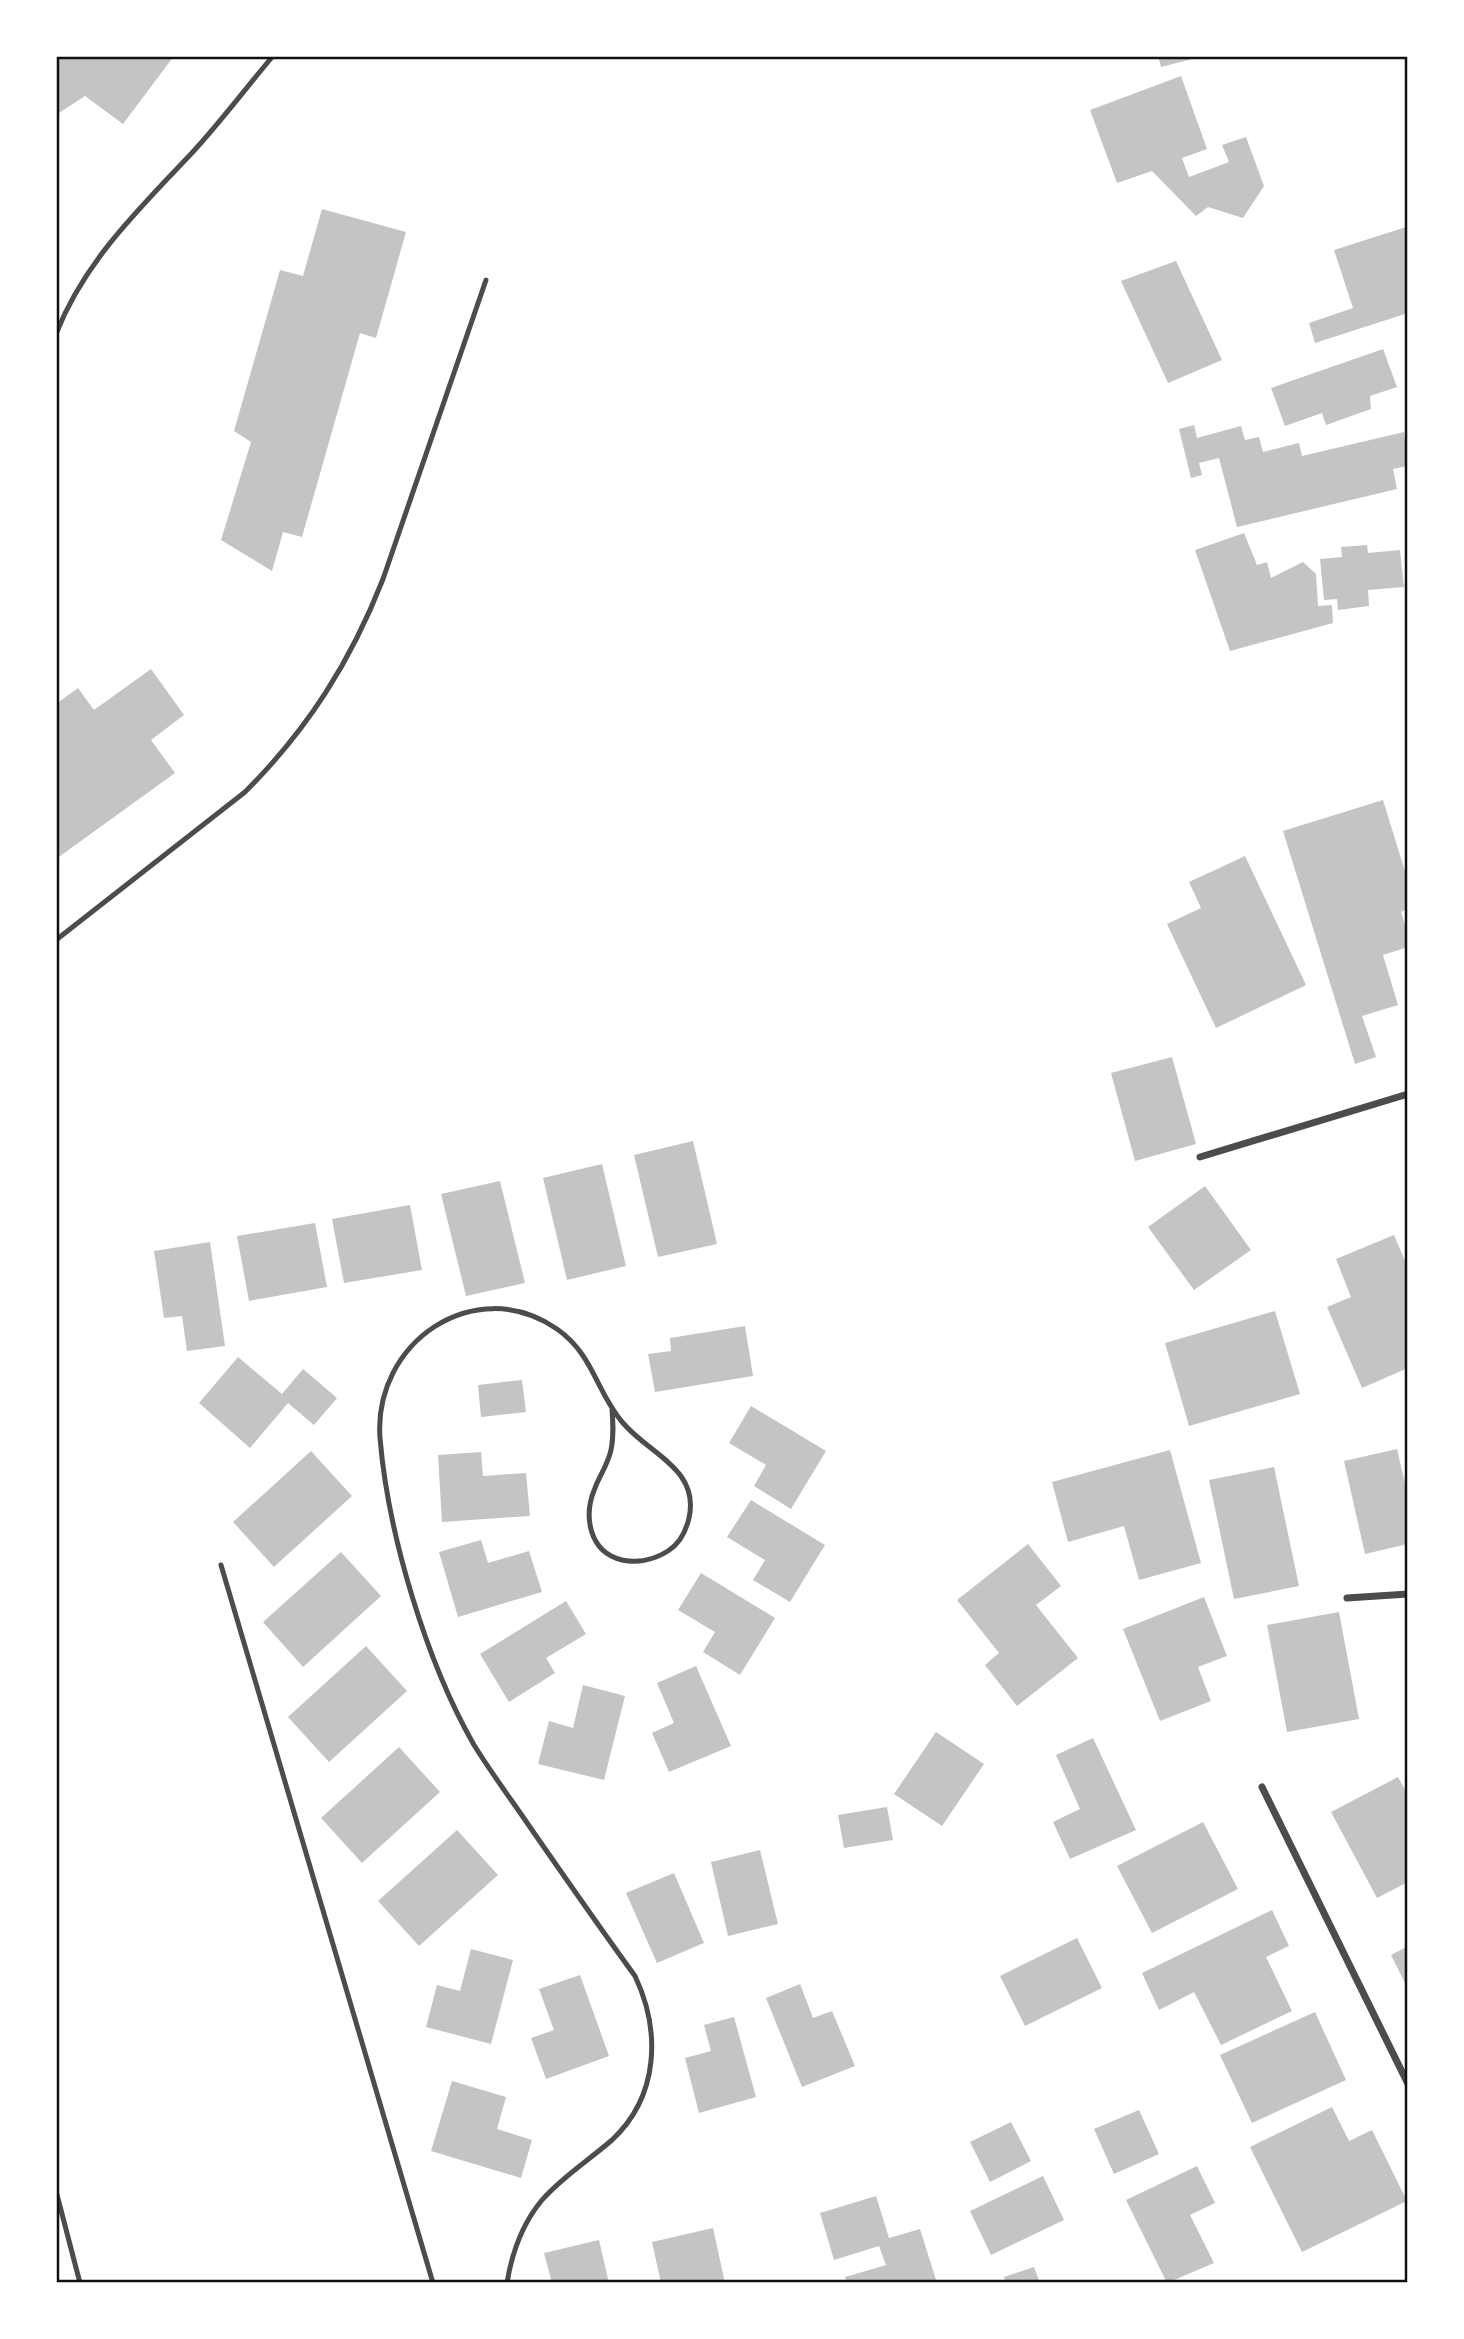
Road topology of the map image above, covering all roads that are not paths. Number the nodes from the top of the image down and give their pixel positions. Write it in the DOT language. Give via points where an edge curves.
graph roads {
  1 [pos="273,56"];
  2 [pos="486,280"];
  3 [pos="56,334"];
  4 [pos="56,940"];
  5 [pos="1408,1094"];
  6 [pos="1200,1157"];
  7 [pos="612,1409"];
  8 [pos="221,1565"];
  9 [pos="1408,1594"];
  10 [pos="1347,1598"];
  11 [pos="1262,1787"];
  12 [pos="1408,2084"];
  13 [pos="56,2191"];
  14 [pos="80,2283"];
  15 [pos="433,2283"];
  16 [pos="507,2283"];
  1 -- 3 [label="lane" via="190,155 123,225 66,307"];
  2 -- 4 [label="lane" via="375,601 320,705 245,792"];
  5 -- 6 [label="street"];
  7 -- 7 [label="lane" via="631,1432 673,1465 690,1493 688,1526 679,1540 668,1551 640,1562 610,1556 597,1547 590,1529 593,1490 611,1450"];
  7 -- 16 [label="lane" via="590,1363 555,1328 533,1316 484,1310 459,1315 419,1337 390,1374 379,1418 404,1565 419,1618 463,1723 487,1766 635,1976 652,2024 650,2073 630,2119 560,2182 530,2217"];
  8 -- 15 [label="lane"];
  9 -- 10 [label="street"];
  11 -- 12 [label="street"];
  13 -- 14 [label="lane"];
}
